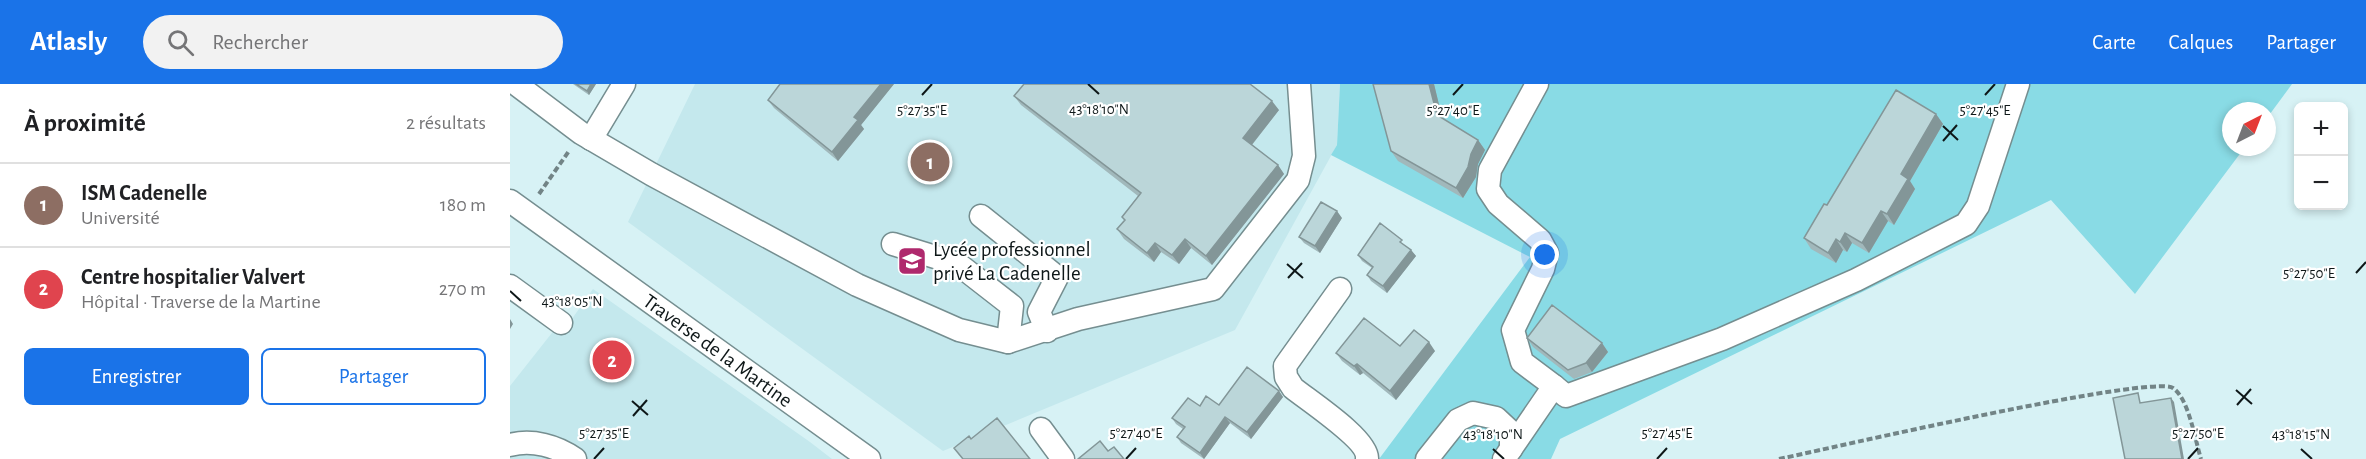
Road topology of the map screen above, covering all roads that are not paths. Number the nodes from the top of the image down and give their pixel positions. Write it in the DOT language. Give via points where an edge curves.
graph roads {
  1 [pos="516,84"];
  2 [pos="1299,84"];
  3 [pos="1537,84"];
  4 [pos="2018,84"];
  5 [pos="620,87"];
  6 [pos="586,136"];
  7 [pos="518,207"];
  8 [pos="981,216"];
  9 [pos="893,244"];
  10 [pos="510,286"];
  11 [pos="1340,289"];
  12 [pos="561,323"];
  13 [pos="1047,331"];
  14 [pos="1008,342"];
  15 [pos="1554,386"];
  16 [pos="1041,429"];
  17 [pos="510,445"];
  18 [pos="1508,454"];
  19 [pos="575,459"];
  20 [pos="869,459"];
  21 [pos="1063,459"];
  22 [pos="1367,459"];
  23 [pos="1427,459"];
  1 -- 6 [label="street"];
  2 -- 13 [label="street" via="1304,156 1298,180 1213,288"];
  3 -- 15 [label="street" via="1490,170 1488,189 1497,204 1540,240 1547,253 1514,330 1522,362"];
  4 -- 15 [label="street" via="1978,206 1966,224 1856,280 1722,339 1566,396"];
  5 -- 6 [label="street"];
  6 -- 14 [label="street" via="858,285 959,330"];
  7 -- 20 [label="street, Traverse de la Martine"];
  8 -- 13 [label="street" via="1057,277 1039,312"];
  9 -- 14 [label="street" via="958,264 1012,306"];
  10 -- 12 [label="street"];
  11 -- 22 [label="street" via="1285,366 1286,377 1293,388 1359,440"];
  13 -- 14 [label="street"];
  15 -- 18 [label="street"];
  16 -- 21 [label="street"];
  17 -- 19 [label="street" via="524,441 561,449"];
  18 -- 23 [label="street" via="1511,432 1496,418 1473,413 1458,420"];
}
